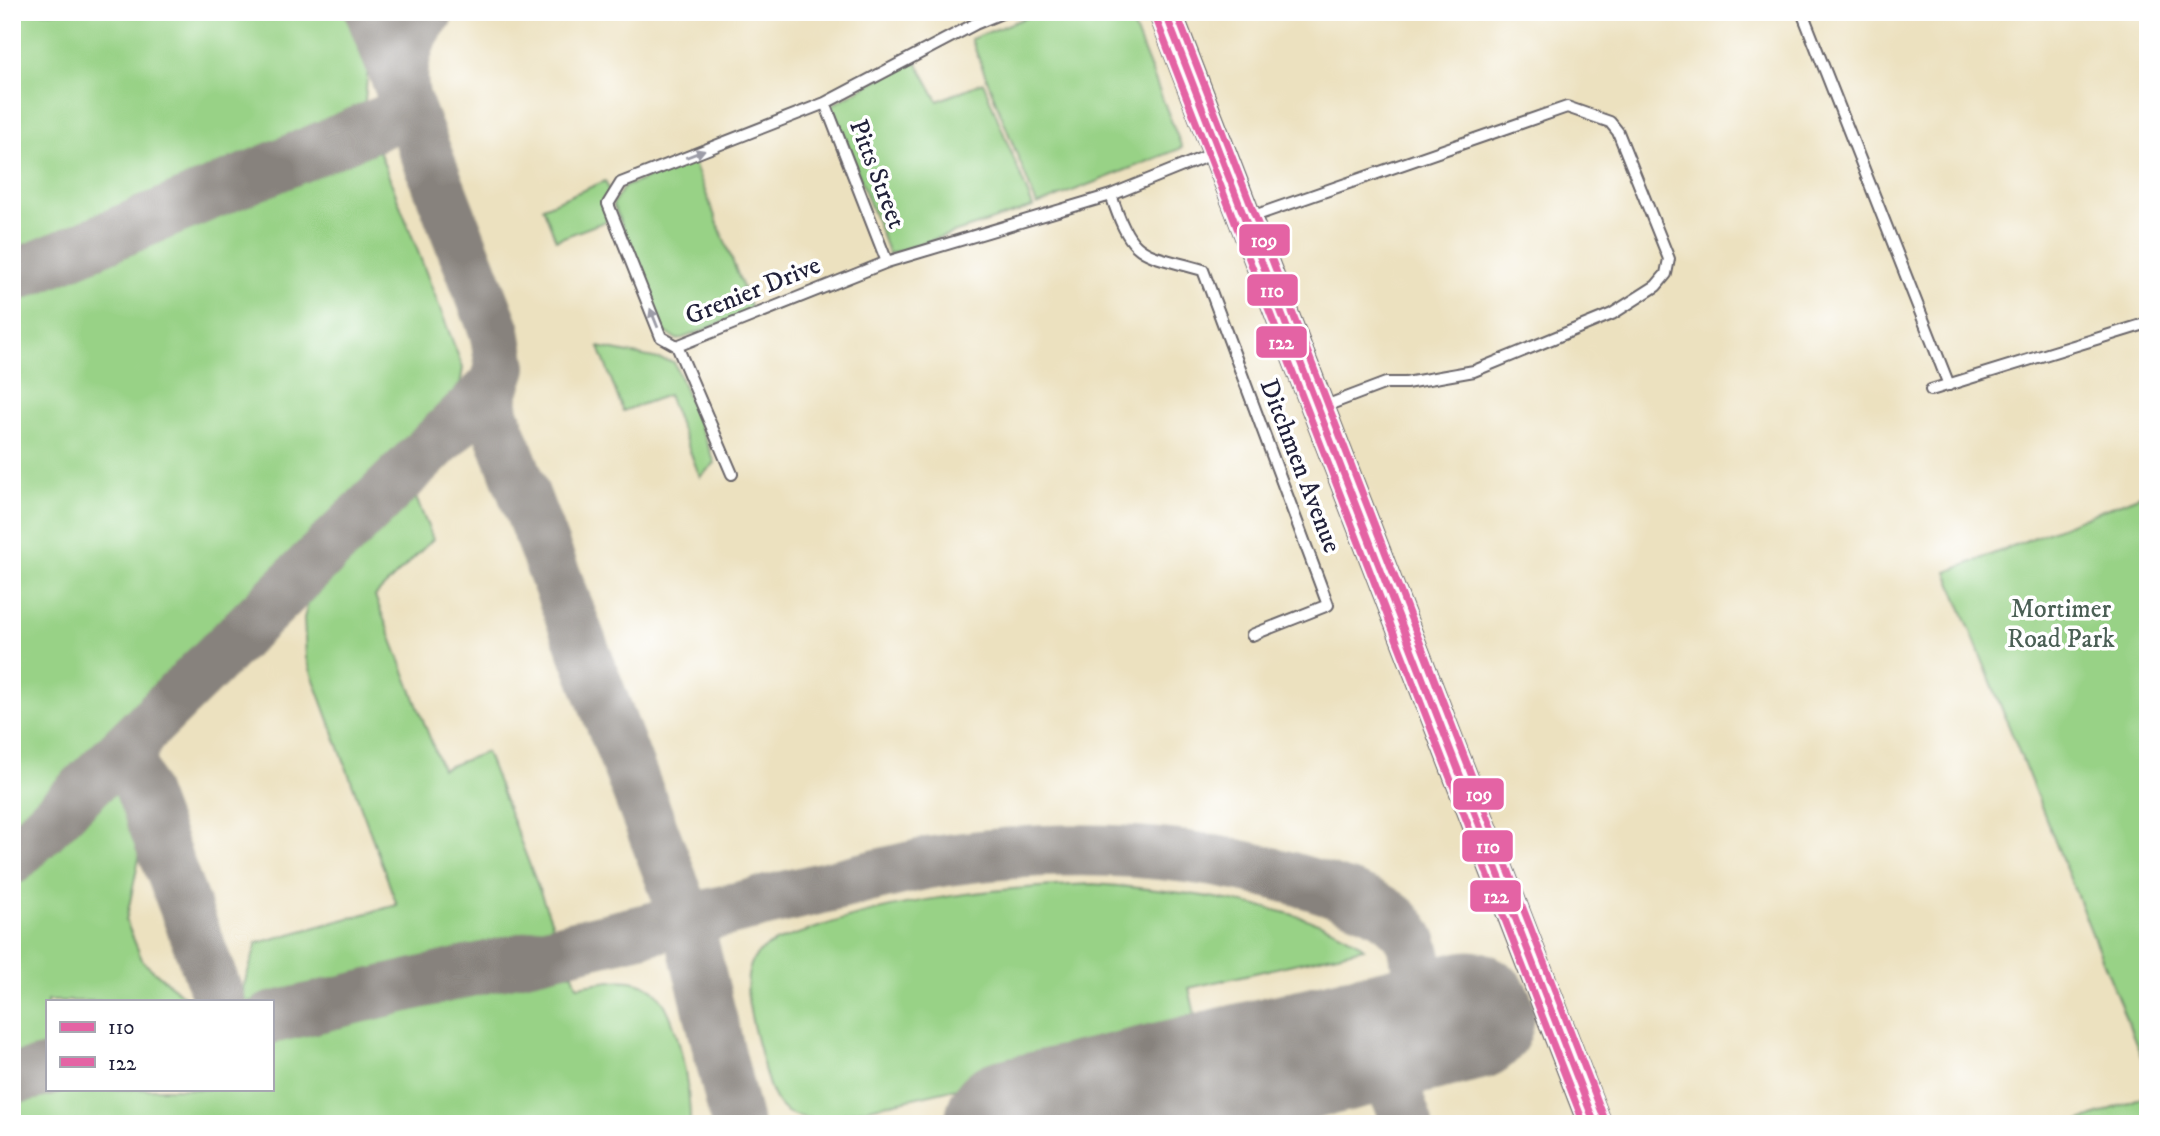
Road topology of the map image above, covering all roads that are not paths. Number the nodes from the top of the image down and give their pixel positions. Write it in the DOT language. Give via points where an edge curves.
graph roads {
  1 [pos="1004,12"];
  2 [pos="1165,12"];
  3 [pos="1802,12"];
  4 [pos="825,103"];
  5 [pos="1219,151"];
  6 [pos="1111,195"];
  7 [pos="1246,219"];
  8 [pos="887,262"];
  9 [pos="2148,323"];
  10 [pos="677,346"];
  11 [pos="1949,384"];
  12 [pos="1931,390"];
  13 [pos="1319,409"];
  14 [pos="733,474"];
  15 [pos="1252,635"];
  16 [pos="1595,1124"];
  1 -- 4 [label="lane, Grenier Drive"];
  2 -- 5 [label="main road"];
  3 -- 11 [label="lane"];
  4 -- 8 [label="lane, Pitts Street"];
  10 -- 4 [label="lane, Grenier Drive, one-way" via="661,337 608,204 621,183"];
  5 -- 6 [label="lane, Grenier Drive"];
  5 -- 7 [label="main road"];
  6 -- 8 [label="lane, Grenier Drive"];
  6 -- 15 [label="lane, Ditchmen Avenue" via="1125,236 1142,253 1203,270 1328,605"];
  7 -- 13 [label="main road"];
  7 -- 13 [label="lane" via="1567,107 1610,122 1618,132 1669,259 1666,274 1656,286 1612,314 1474,371 1386,383"];
  8 -- 10 [label="lane, Grenier Drive"];
  9 -- 11 [label="lane"];
  10 -- 14 [label="lane"];
  11 -- 12 [label="lane"];
  13 -- 16 [label="main road"];
}
